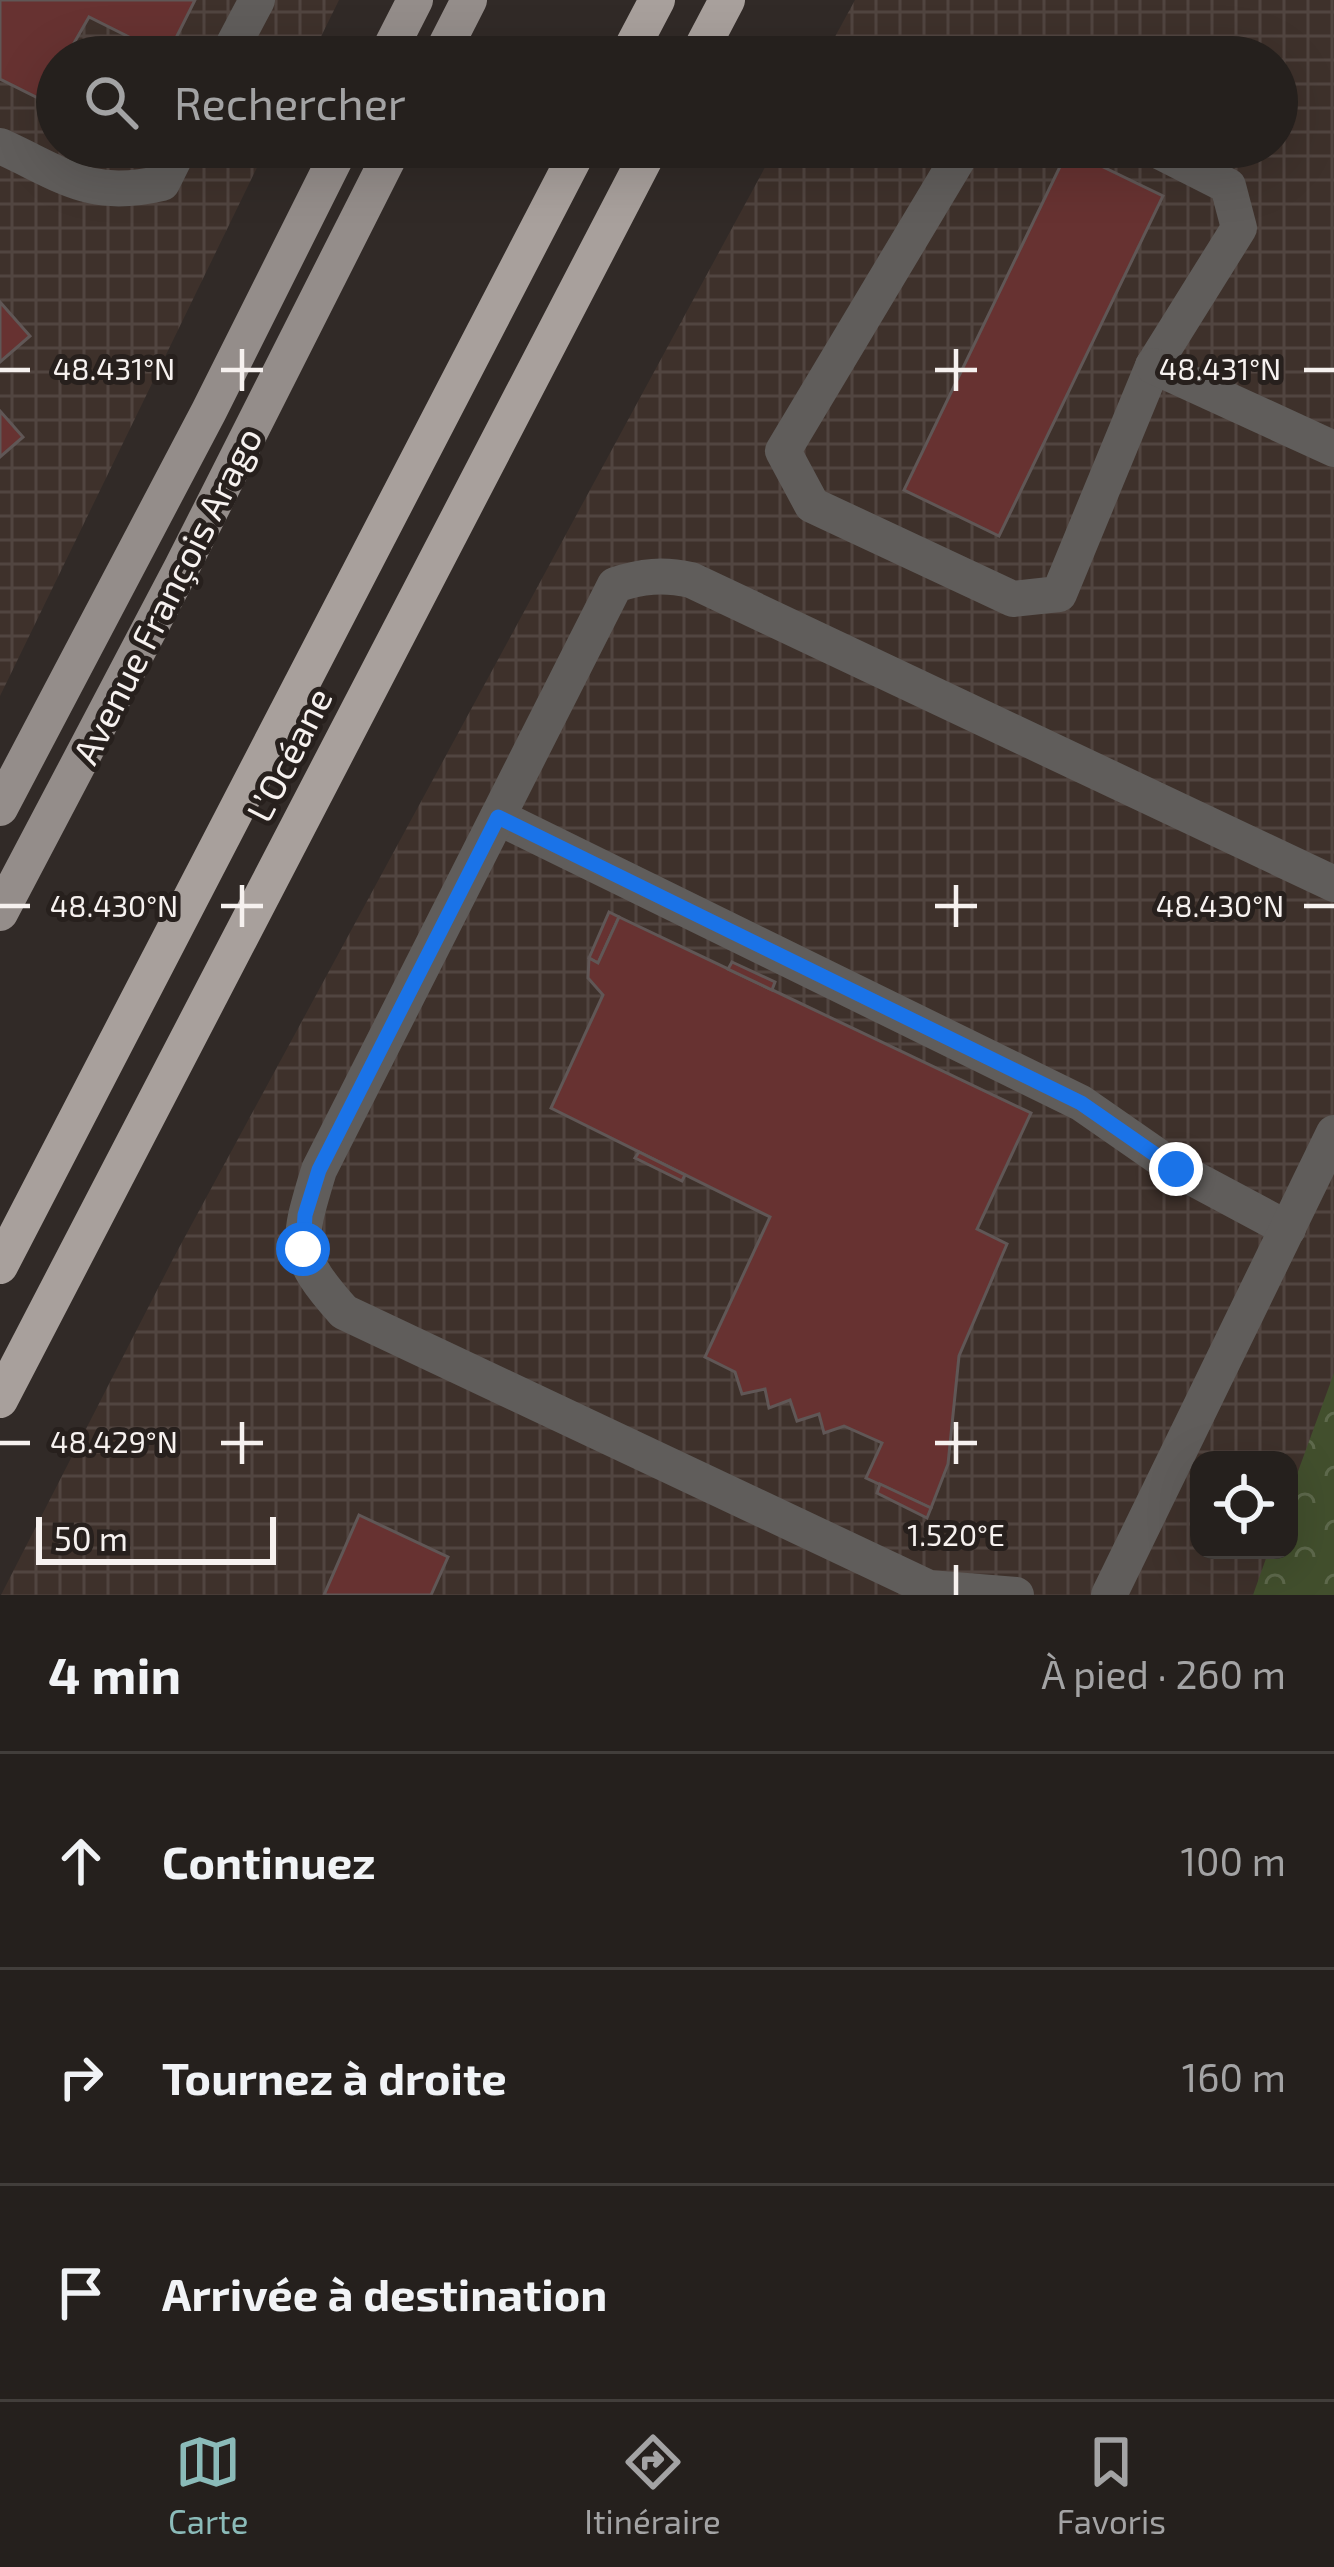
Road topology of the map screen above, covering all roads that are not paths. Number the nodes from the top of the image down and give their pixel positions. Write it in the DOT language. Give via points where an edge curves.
graph roads {
  1 [pos="257,0"];
  2 [pos="415,0"];
  3 [pos="469,0"];
  4 [pos="656,0"];
  5 [pos="727,0"];
  6 [pos="238,36"];
  7 [pos="397,36"];
  8 [pos="451,36"];
  9 [pos="638,36"];
  10 [pos="708,36"];
  11 [pos="0,146"];
  12 [pos="36,162"];
  13 [pos="48,168"];
  14 [pos="170,168"];
  15 [pos="330,168"];
  16 [pos="383,168"];
  17 [pos="569,168"];
  18 [pos="639,168"];
  19 [pos="952,168"];
  20 [pos="1192,168"];
  21 [pos="1153,366"];
  22 [pos="1334,449"];
  23 [pos="0,808"];
  24 [pos="498,817"];
  25 [pos="1334,884"];
  26 [pos="0,914"];
  27 [pos="1334,1133"];
  28 [pos="1288,1229"];
  29 [pos="0,1267"];
  30 [pos="0,1400"];
  31 [pos="1016,1595"];
  32 [pos="1108,1595"];
  1 -- 6 [label="street"];
  2 -- 7 [label="main road"];
  3 -- 8 [label="main road"];
  4 -- 9 [label="highway"];
  5 -- 10 [label="highway"];
  11 -- 12 [label="street"];
  13 -- 14 [label="street" via="94,189 126,191 162,183"];
  15 -- 23 [label="main road, Avenue François Arago"];
  16 -- 26 [label="main road, Avenue François Arago"];
  17 -- 29 [label="highway, L’Océane"];
  18 -- 30 [label="highway, L’Océane"];
  19 -- 21 [label="street" via="783,451 812,505 1013,599 1059,594"];
  20 -- 21 [label="street" via="1228,186 1239,228"];
  21 -- 22 [label="street"];
  24 -- 25 [label="street" via="615,585 666,574"];
  24 -- 28 [label="street" via="1081,1103 1176,1169"];
  24 -- 31 [label="street" via="319,1170 305,1215 311,1276 344,1312 929,1588"];
  27 -- 28 [label="street"];
  28 -- 32 [label="street"];
}
